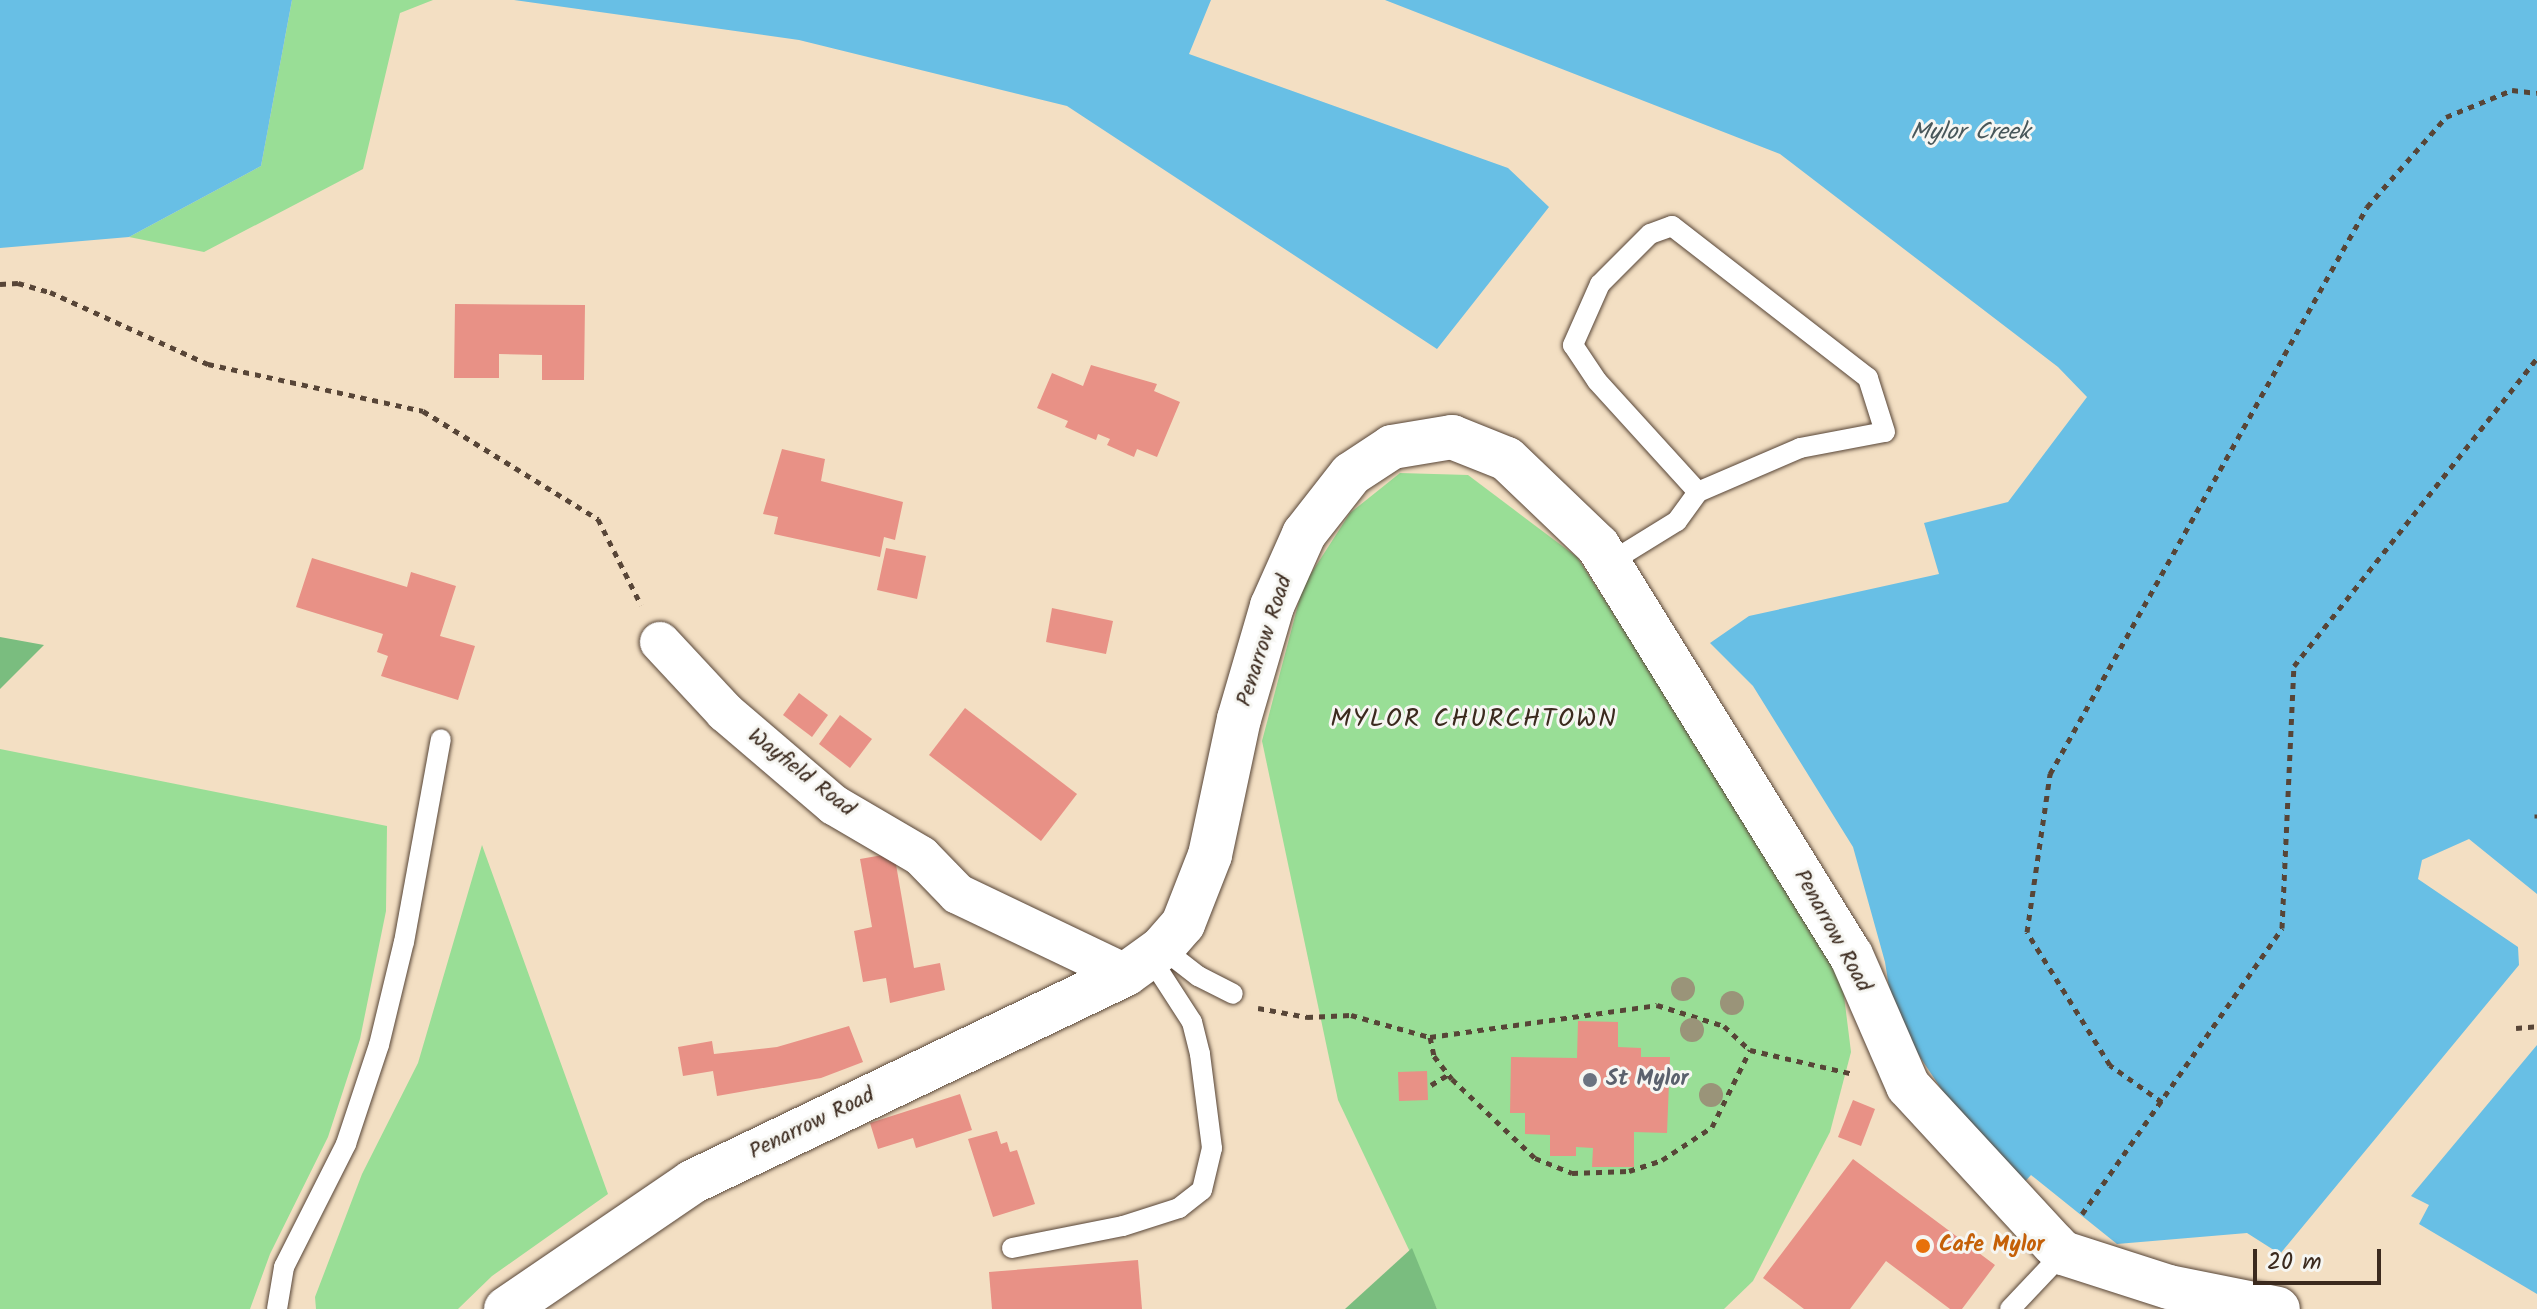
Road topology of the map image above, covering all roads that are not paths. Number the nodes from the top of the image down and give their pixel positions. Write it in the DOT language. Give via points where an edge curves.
graph roads {
  1 [pos="1698,492"];
  2 [pos="1609,563"];
  3 [pos="660,642"];
  4 [pos="441,739"];
  5 [pos="1146,959"];
  6 [pos="1233,994"];
  7 [pos="1012,1248"];
  8 [pos="2059,1248"];
  9 [pos="277,1309"];
  10 [pos="506,1309"];
  11 [pos="2010,1309"];
  12 [pos="2278,1309"];
  1 -- 1 [label="lane" via="1800,448 1885,432 1868,378 1672,226 1650,234 1600,284 1573,345 1597,381"];
  1 -- 2 [label="lane" via="1677,521"];
  2 -- 5 [label="street, Penarrow Road" via="1507,459 1452,437 1392,447 1351,474 1304,534 1272,606 1239,719 1210,855 1183,924"];
  2 -- 8 [label="street, Penarrow Road" via="1851,955 1908,1086"];
  3 -- 5 [label="street, Wayfield Road" via="725,712 834,805 921,856 958,894"];
  4 -- 9 [label="lane" via="404,942 379,1045 346,1144 284,1267"];
  5 -- 6 [label="lane"];
  5 -- 7 [label="lane" via="1192,1022 1200,1054 1212,1148 1202,1190 1179,1208 1123,1226"];
  5 -- 10 [label="street, Penarrow Road" via="692,1182"];
  8 -- 11 [label="lane"];
  8 -- 12 [label="street, Penarrow Road" via="2169,1287"];
}
